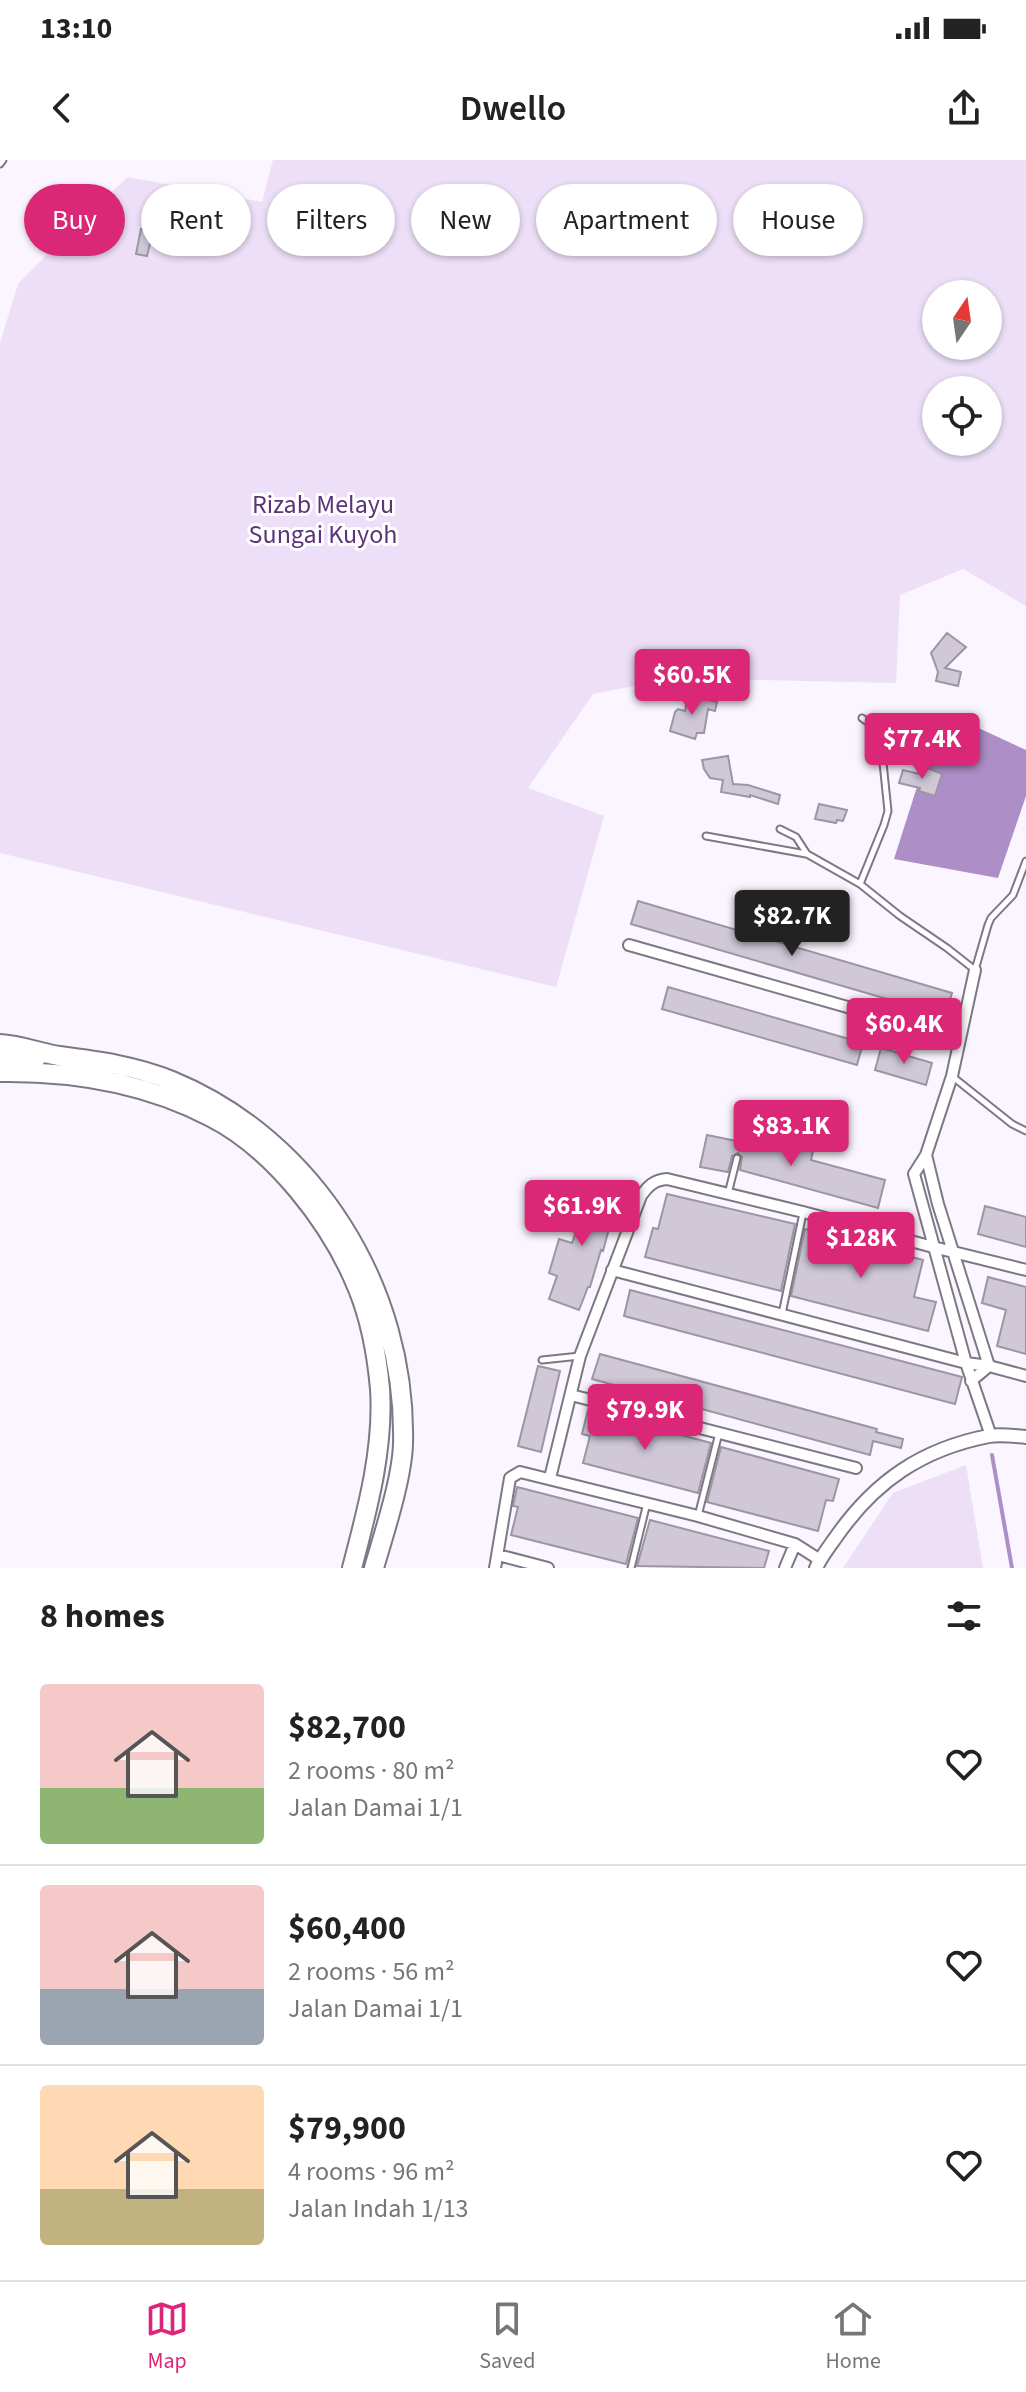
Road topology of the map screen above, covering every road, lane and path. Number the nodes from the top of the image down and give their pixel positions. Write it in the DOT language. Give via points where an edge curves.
graph roads {
  1 [pos="862,718"];
  2 [pos="780,829"];
  3 [pos="706,836"];
  4 [pos="807,854"];
  5 [pos="1026,861"];
  6 [pos="860,884"];
  7 [pos="629,945"];
  8 [pos="975,970"];
  9 [pos="960,1039"];
  10 [pos="0,1044"];
  11 [pos="56,1056"];
  12 [pos="0,1058"];
  13 [pos="0,1072"];
  14 [pos="952,1076"];
  15 [pos="1026,1131"];
  16 [pos="926,1155"];
  17 [pos="737,1158"];
  18 [pos="728,1195"];
  19 [pos="803,1212"];
  20 [pos="933,1247"];
  21 [pos="954,1252"];
  22 [pos="612,1270"];
  23 [pos="1026,1270"];
  24 [pos="782,1314"];
  25 [pos="580,1356"];
  26 [pos="542,1360"];
  27 [pos="966,1363"];
  28 [pos="989,1366"];
  29 [pos="1026,1376"];
  30 [pos="971,1381"];
  31 [pos="571,1395"];
  32 [pos="719,1432"];
  33 [pos="991,1436"];
  34 [pos="1026,1437"];
  35 [pos="856,1468"];
  36 [pos="550,1478"];
  37 [pos="647,1503"];
  38 [pos="698,1516"];
  39 [pos="795,1544"];
  40 [pos="498,1555"];
  41 [pos="818,1564"];
  42 [pos="352,1568"];
  43 [pos="374,1568"];
  44 [pos="495,1568"];
  45 [pos="548,1568"];
  46 [pos="631,1568"];
  47 [pos="785,1568"];
  1 -- 6 [label="lane" via="880,734 888,806"];
  2 -- 4 [label="lane" via="796,837"];
  3 -- 4 [label="lane"];
  4 -- 6 [label="lane"];
  5 -- 8 [label="lane" via="1013,895 988,925"];
  6 -- 8 [label="lane"];
  7 -- 9 [label="street"];
  8 -- 9 [label="street"];
  9 -- 14 [label="street"];
  10 -- 11 [label="highway"];
  11 -- 12 [label="highway"];
  11 -- 43 [label="highway" via="170,1080 229,1110 288,1158 337,1216 358,1250 389,1331 402,1404 403,1447"];
  13 -- 42 [label="highway" via="105,1080 185,1104 250,1144 328,1230 358,1289 373,1340 380,1392 370,1499"];
  14 -- 15 [label="lane"];
  14 -- 16 [label="street"];
  16 -- 20 [label="street" via="914,1174"];
  16 -- 21 [label="street"];
  17 -- 18 [label="lane"];
  18 -- 19 [label="street"];
  18 -- 22 [label="street" via="667,1179 652,1183 641,1196"];
  19 -- 20 [label="street"];
  19 -- 24 [label="lane"];
  20 -- 21 [label="street"];
  20 -- 27 [label="street"];
  21 -- 23 [label="street"];
  21 -- 28 [label="street"];
  22 -- 24 [label="street"];
  22 -- 25 [label="street"];
  24 -- 27 [label="street"];
  25 -- 26 [label="lane"];
  25 -- 31 [label="street"];
  27 -- 28 [label="street"];
  27 -- 30 [label="street"];
  28 -- 29 [label="street"];
  28 -- 30 [label="street"];
  30 -- 33 [label="street"];
  31 -- 32 [label="street"];
  31 -- 36 [label="street"];
  32 -- 35 [label="street"];
  32 -- 38 [label="lane"];
  33 -- 34 [label="street"];
  33 -- 41 [label="street" via="941,1450 882,1483 849,1518"];
  36 -- 37 [label="street"];
  36 -- 40 [label="street" via="520,1472 510,1478"];
  37 -- 38 [label="street"];
  37 -- 46 [label="lane"];
  38 -- 39 [label="street"];
  39 -- 41 [label="street"];
  39 -- 47 [label="street"];
  40 -- 44 [label="street"];
  40 -- 45 [label="street"];
}
